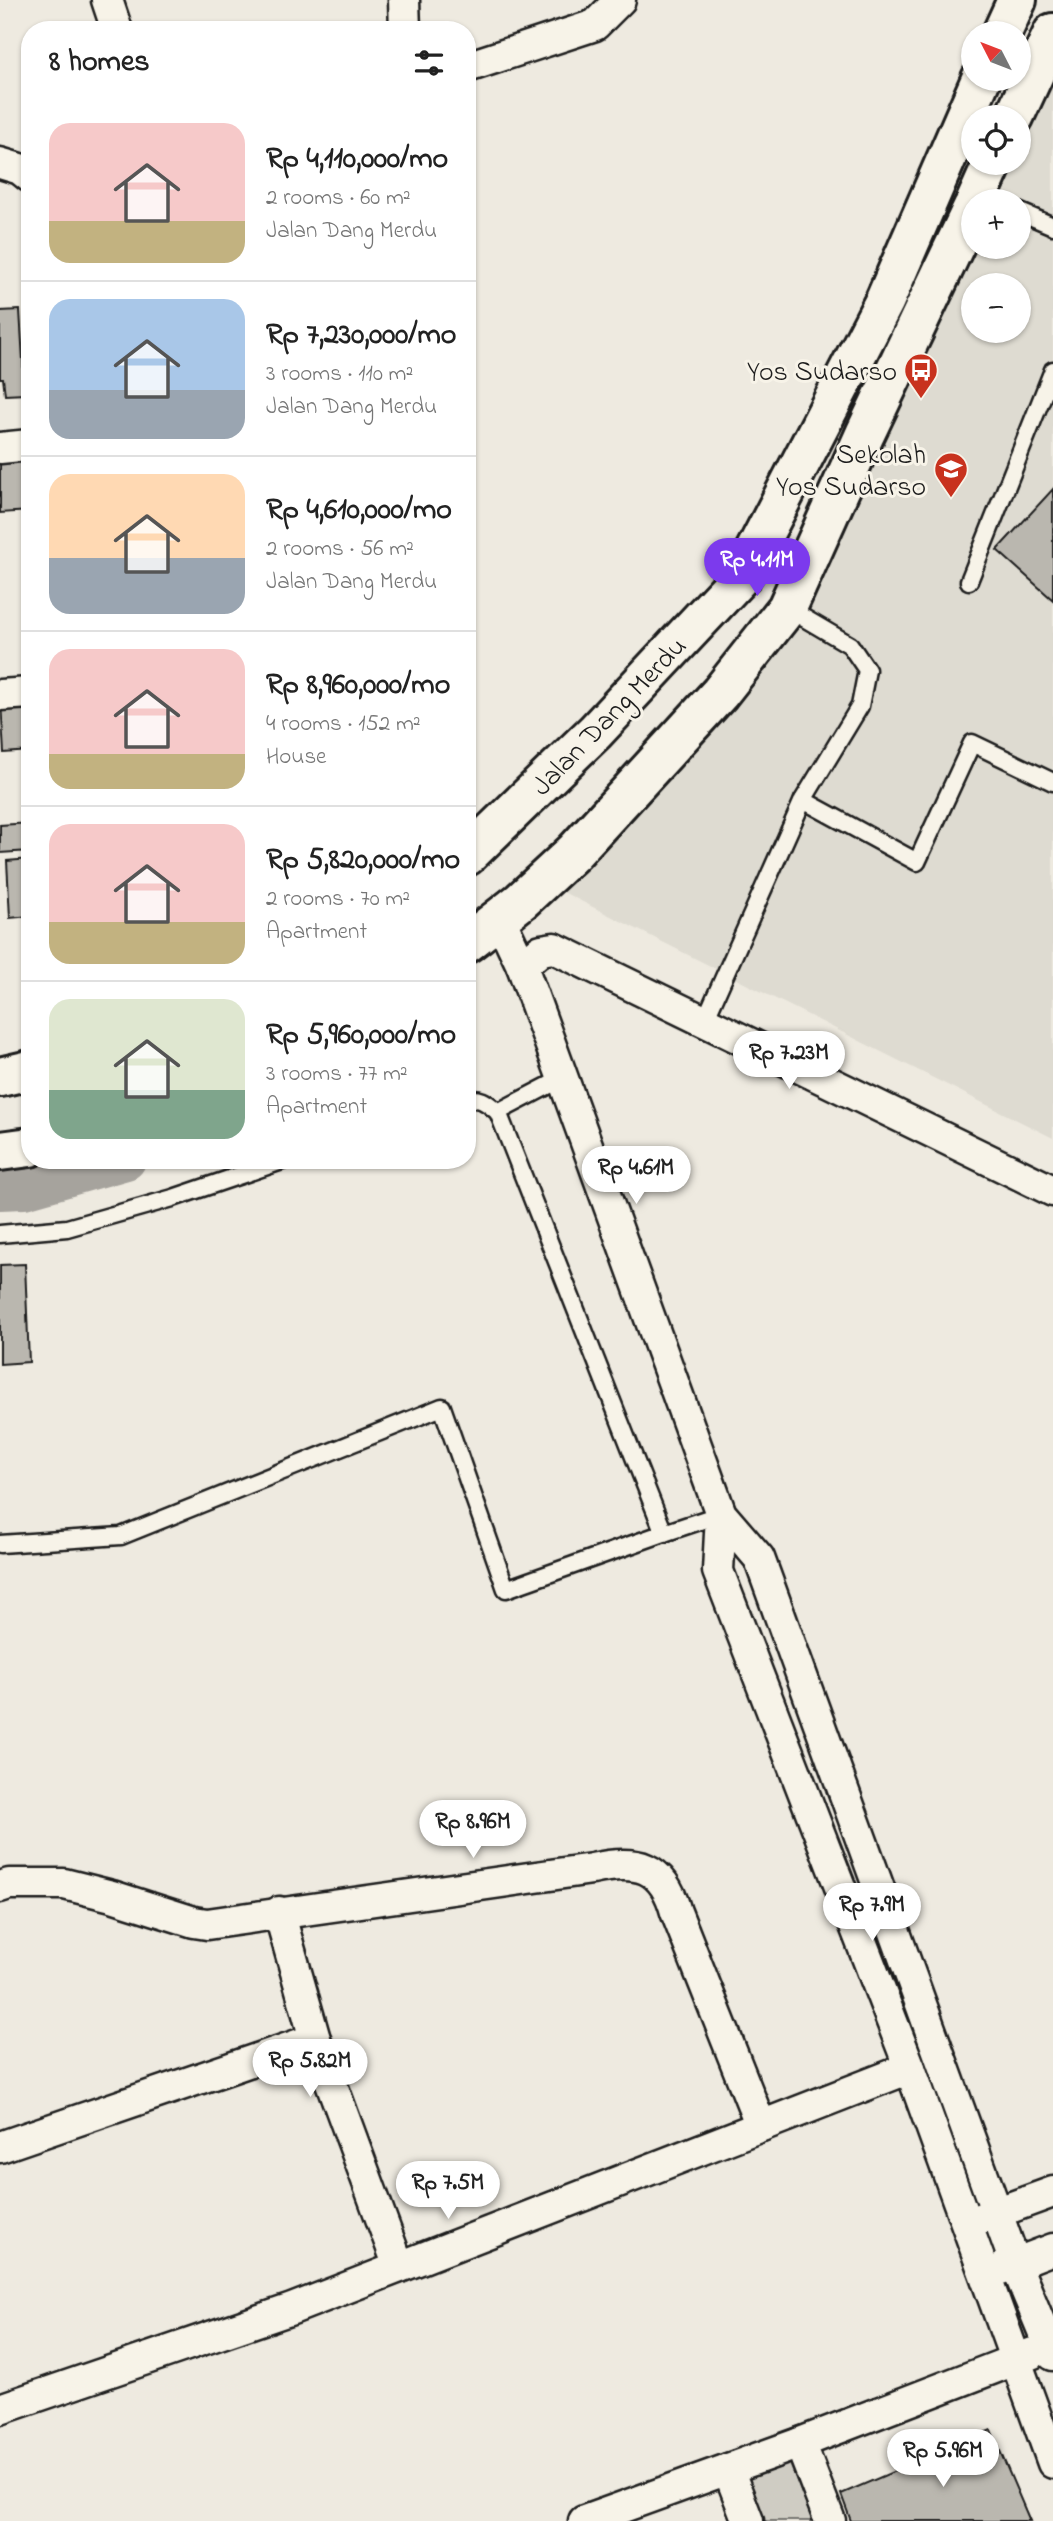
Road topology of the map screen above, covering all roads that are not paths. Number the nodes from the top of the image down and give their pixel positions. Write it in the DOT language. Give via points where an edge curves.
graph roads {
  1 [pos="107,0"];
  2 [pos="404,0"];
  3 [pos="620,0"];
  4 [pos="1017,0"];
  5 [pos="114,21"];
  6 [pos="405,21"];
  7 [pos="1007,21"];
  8 [pos="1053,33"];
  9 [pos="476,64"];
  10 [pos="976,91"];
  11 [pos="1020,105"];
  12 [pos="0,163"];
  13 [pos="21,170"];
  14 [pos="1031,217"];
  15 [pos="1053,226"];
  16 [pos="961,238"];
  17 [pos="1053,370"];
  18 [pos="21,446"];
  19 [pos="0,448"];
  20 [pos="743,574"];
  21 [pos="969,581"];
  22 [pos="787,608"];
  23 [pos="21,694"];
  24 [pos="0,695"];
  25 [pos="1053,782"];
  26 [pos="803,800"];
  27 [pos="476,847"];
  28 [pos="500,919"];
  29 [pos="476,936"];
  30 [pos="522,966"];
  31 [pos="704,1022"];
  32 [pos="21,1072"];
  33 [pos="0,1077"];
  34 [pos="563,1078"];
  35 [pos="476,1098"];
  36 [pos="498,1112"];
  37 [pos="21,1148"];
  38 [pos="0,1151"];
  39 [pos="258,1169"];
  40 [pos="1053,1191"];
  41 [pos="0,1234"];
  42 [pos="721,1514"];
  43 [pos="664,1533"];
  44 [pos="0,1544"];
  45 [pos="0,1887"];
  46 [pos="279,1912"];
  47 [pos="315,2039"];
  48 [pos="910,2068"];
  49 [pos="761,2126"];
  50 [pos="0,2147"];
  51 [pos="1053,2192"];
  52 [pos="997,2213"];
  53 [pos="966,2224"];
  54 [pos="1053,2249"];
  55 [pos="1015,2263"];
  56 [pos="399,2267"];
  57 [pos="985,2276"];
  58 [pos="1052,2351"];
  59 [pos="1014,2358"];
  60 [pos="0,2409"];
  61 [pos="800,2443"];
  62 [pos="1053,2463"];
  63 [pos="728,2469"];
  64 [pos="584,2521"];
  65 [pos="748,2521"];
  66 [pos="830,2521"];
  1 -- 5 [label="street"];
  2 -- 6 [label="street"];
  3 -- 9 [label="street" via="595,25"];
  4 -- 7 [label="main road"];
  8 -- 11 [label="main road"];
  10 -- 20 [label="main road, Jalan Dang Merdu" via="885,300"];
  12 -- 13 [label="street"];
  14 -- 15 [label="lane"];
  16 -- 22 [label="main road"];
  17 -- 21 [label="lane"];
  18 -- 19 [label="street"];
  20 -- 22 [label="main road"];
  20 -- 27 [label="main road, Jalan Dang Merdu" via="595,732"];
  22 -- 26 [label="lane" via="850,645 867,670 860,706"];
  22 -- 28 [label="main road" via="720,693 583,842"];
  23 -- 24 [label="street"];
  25 -- 26 [label="lane" via="972,743 917,862"];
  26 -- 31 [label="lane"];
  28 -- 29 [label="main road"];
  28 -- 30 [label="street"];
  30 -- 31 [label="street" via="541,950 554,948"];
  30 -- 34 [label="street"];
  31 -- 40 [label="street"];
  32 -- 33 [label="main road"];
  34 -- 36 [label="lane"];
  34 -- 42 [label="street"];
  35 -- 36 [label="lane"];
  36 -- 43 [label="lane"];
  37 -- 38 [label="main road"];
  39 -- 41 [label="lane" via="67,1228"];
  42 -- 43 [label="lane"];
  42 -- 48 [label="street" via="718,1571"];
  42 -- 52 [label="street" via="758,1558"];
  43 -- 44 [label="lane" via="506,1589 442,1407 121,1536"];
  45 -- 46 [label="street" via="64,1884 194,1923 225,1923"];
  46 -- 47 [label="street"];
  46 -- 49 [label="street" via="616,1864 645,1869 671,1892"];
  47 -- 50 [label="street"];
  47 -- 56 [label="street"];
  48 -- 49 [label="street"];
  48 -- 53 [label="street"];
  49 -- 56 [label="street"];
  51 -- 52 [label="street"];
  52 -- 53 [label="street"];
  52 -- 55 [label="street"];
  53 -- 57 [label="street"];
  54 -- 55 [label="street"];
  55 -- 57 [label="street"];
  55 -- 58 [label="street"];
  56 -- 60 [label="street" via="292,2309"];
  57 -- 59 [label="street"];
  58 -- 59 [label="street"];
  59 -- 61 [label="street"];
  59 -- 62 [label="street"];
  61 -- 63 [label="street"];
  61 -- 66 [label="street"];
  63 -- 64 [label="street"];
  63 -- 65 [label="street"];
}
